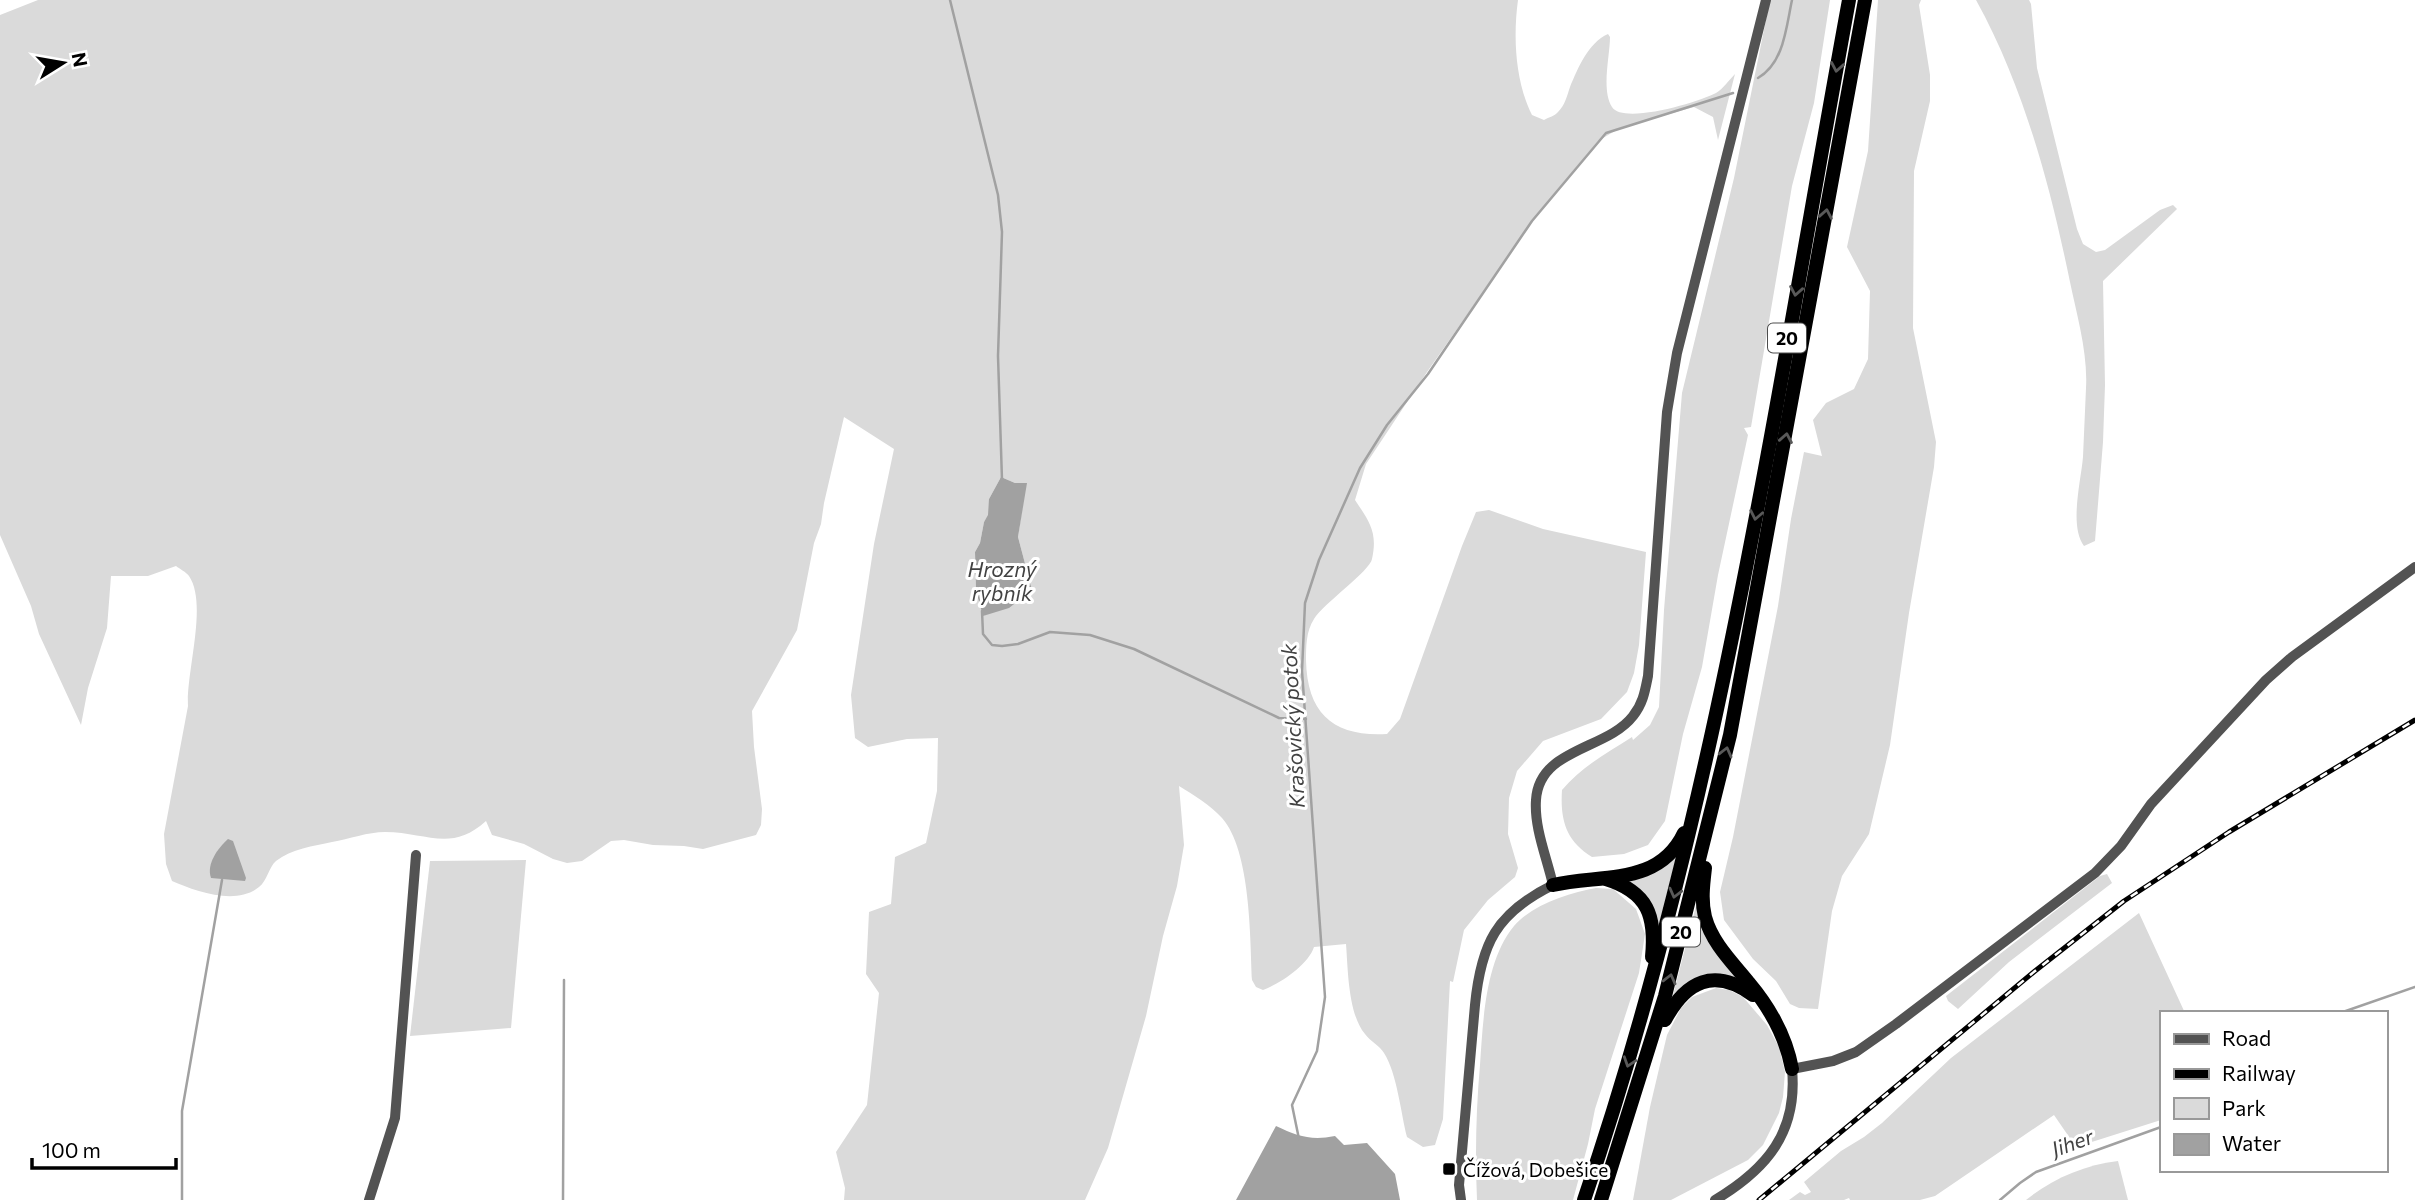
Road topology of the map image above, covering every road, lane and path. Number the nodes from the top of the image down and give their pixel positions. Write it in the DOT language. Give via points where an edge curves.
graph roads {
  1 [pos="1766,0"];
  2 [pos="1849,0"];
  3 [pos="1865,0"];
  4 [pos="2415,568"];
  5 [pos="1697,803"];
  6 [pos="1710,818"];
  7 [pos="416,855"];
  8 [pos="1605,879"];
  9 [pos="1553,884"];
  10 [pos="1647,996"];
  11 [pos="1765,1005"];
  12 [pos="1650,1045"];
  13 [pos="1792,1069"];
  14 [pos="369,1200"];
  15 [pos="1461,1200"];
  16 [pos="1584,1200"];
  17 [pos="1601,1200"];
  18 [pos="1715,1200"];
  1 -- 9 [label="street" via="1671,388 1643,701 1624,725 1567,755 1541,781 1536,815"];
  2 -- 5 [label="highway, 20, one-way" via="1730,650"];
  6 -- 3 [label="highway, 20, one-way" via="1765,554"];
  4 -- 13 [label="street" via="2266,680 2151,804 2095,873 1856,1052"];
  5 -- 8 [label="highway" via="1677,847 1665,860"];
  5 -- 10 [label="highway, 20, one-way"];
  6 -- 11 [label="highway" via="1704,914 1721,949"];
  12 -- 6 [label="highway, 20, one-way"];
  7 -- 14 [label="street" via="395,1118"];
  8 -- 9 [label="highway"];
  8 -- 10 [label="highway" via="1630,889 1650,912 1654,935"];
  9 -- 15 [label="street" via="1513,909 1485,949 1475,1005"];
  10 -- 16 [label="highway, 20, one-way"];
  11 -- 12 [label="highway" via="1728,982 1699,984 1675,1001"];
  11 -- 13 [label="highway" via="1783,1037"];
  12 -- 17 [label="highway, 20"];
  13 -- 18 [label="street" via="1790,1112 1778,1144 1755,1172"];
}
